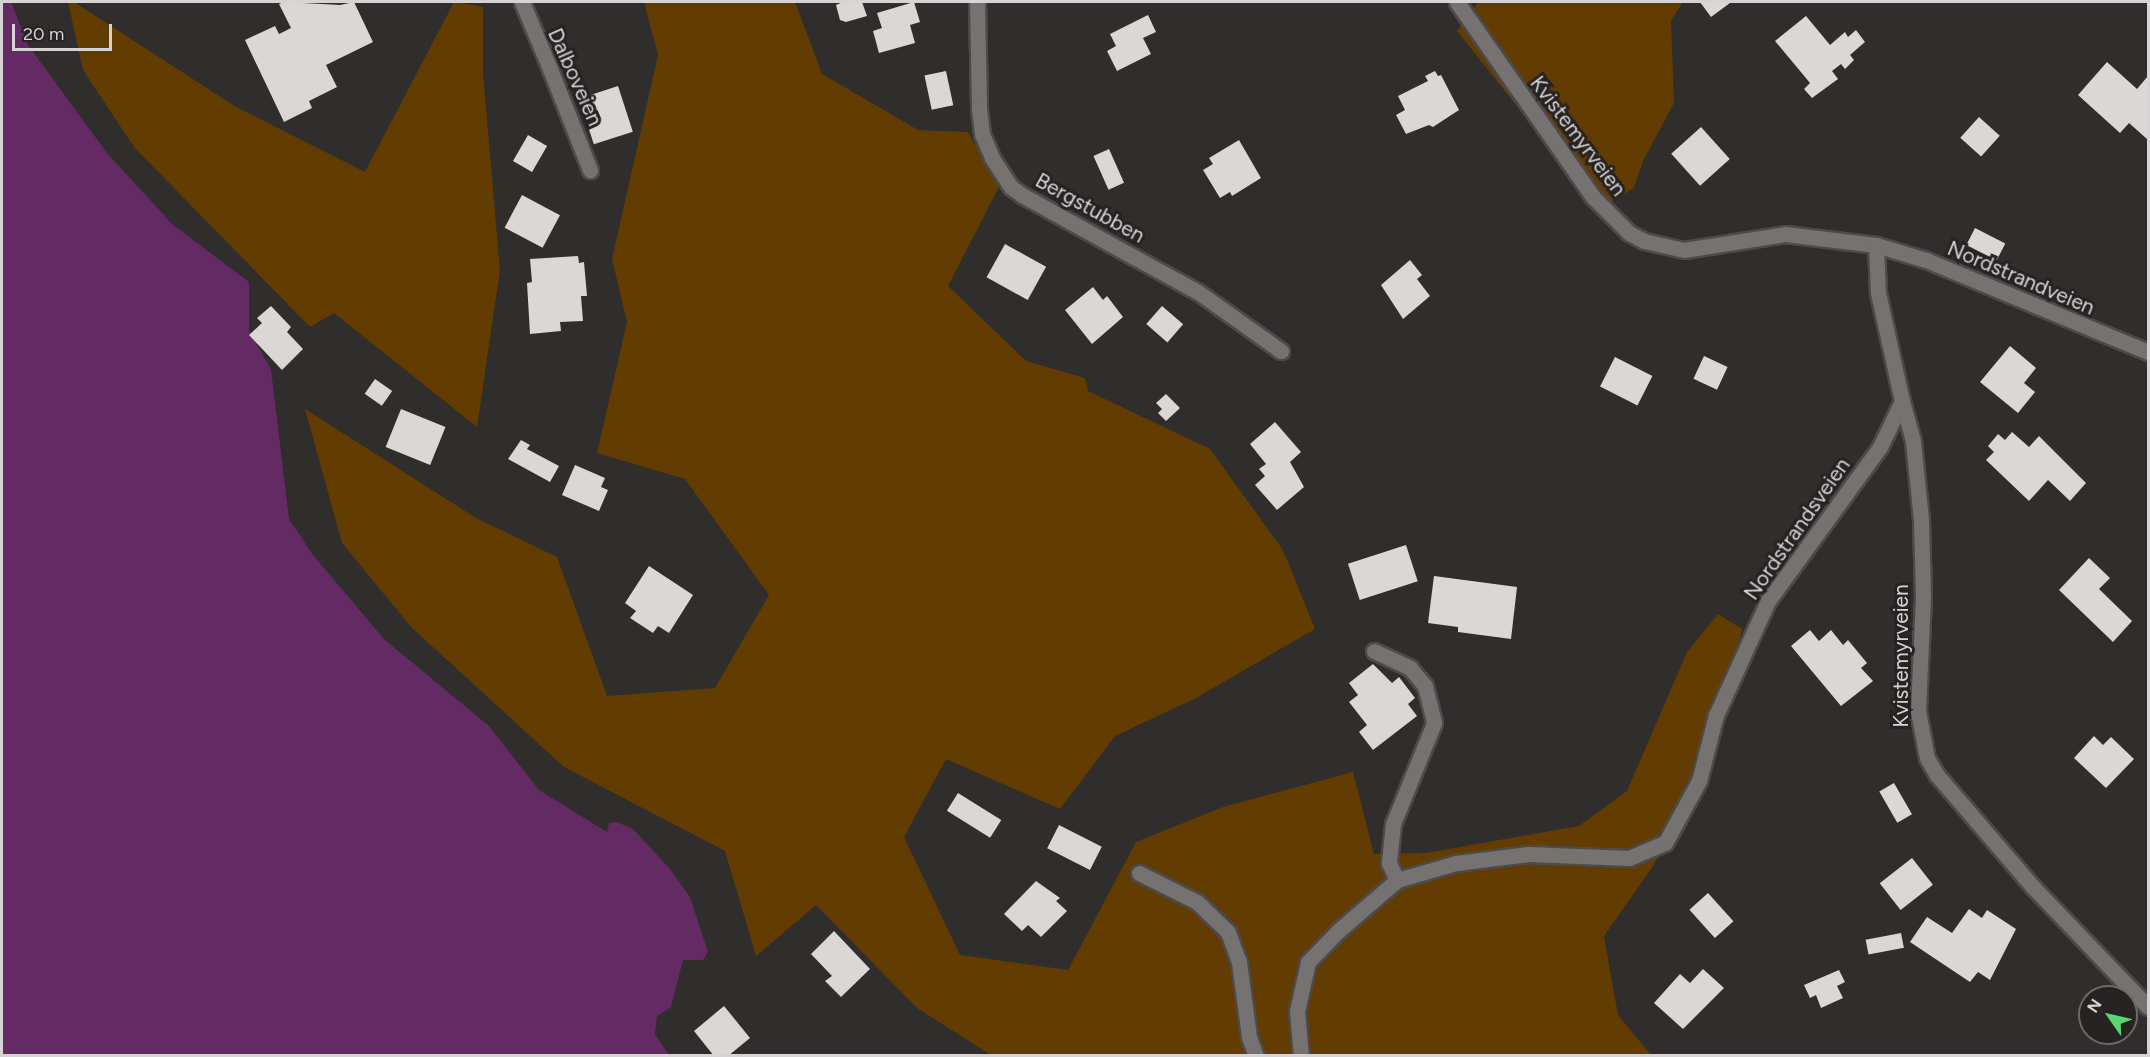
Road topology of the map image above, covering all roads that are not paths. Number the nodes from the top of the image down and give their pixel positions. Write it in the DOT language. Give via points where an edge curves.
graph roads {
  1 [pos="522,2"];
  2 [pos="976,2"];
  3 [pos="1456,2"];
  4 [pos="590,170"];
  5 [pos="1876,245"];
  6 [pos="1281,351"];
  7 [pos="2148,352"];
  8 [pos="1902,401"];
  9 [pos="1374,651"];
  10 [pos="1139,873"];
  11 [pos="1397,880"];
  12 [pos="2148,1007"];
  13 [pos="1257,1056"];
  14 [pos="1301,1056"];
  1 -- 4 [label="street, Dalboveien"];
  2 -- 6 [label="street, Bergstubben" via="982,134 1011,187 1212,301"];
  3 -- 5 [label="street, Kvistemyrveien" via="1577,176 1629,233 1660,246 1684,250 1785,234"];
  5 -- 7 [label="street, Nordstrandveien" via="1926,260"];
  5 -- 8 [label="street" via="1878,293"];
  8 -- 11 [label="street, Nordstrandsveien" via="1880,447 1768,601 1716,715 1699,781 1665,843 1629,858 1528,854 1456,863"];
  8 -- 12 [label="street, Kvistemyrveien" via="1913,441 1921,520 1923,597 1918,711 1927,758 1937,775 2033,887"];
  9 -- 11 [label="street" via="1410,668 1425,686 1433,715 1430,739 1392,824 1389,863"];
  10 -- 13 [label="street" via="1197,902 1228,932 1239,962 1249,1036"];
  11 -- 14 [label="street, Nordstrandsveien" via="1338,930 1308,962 1297,1011"];
}
